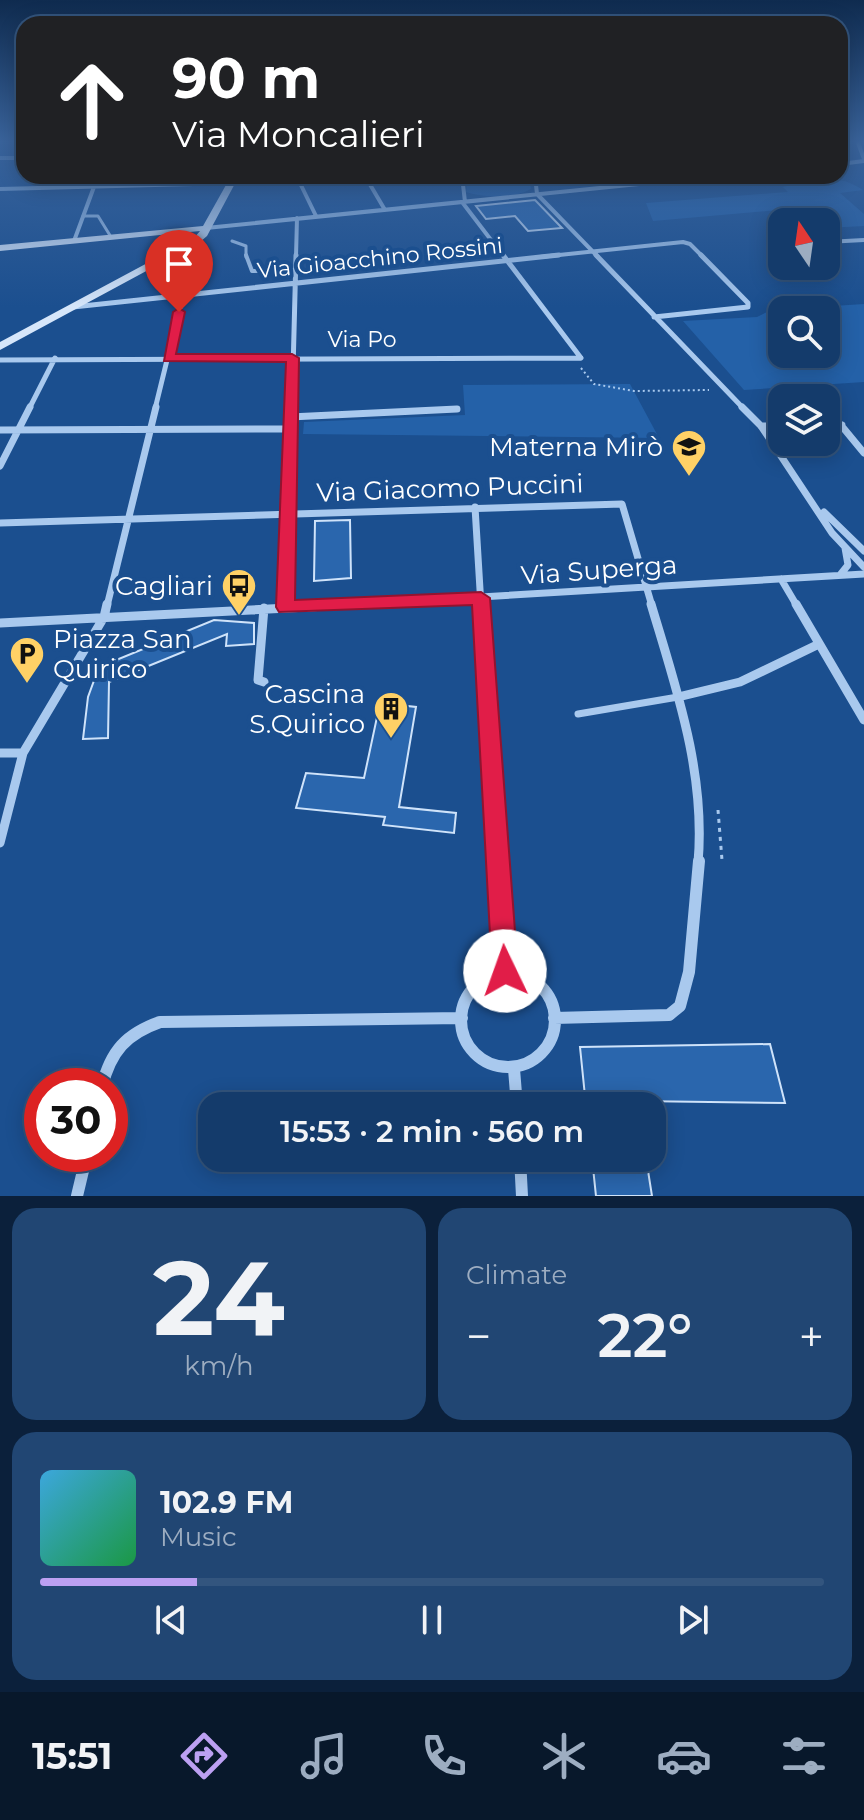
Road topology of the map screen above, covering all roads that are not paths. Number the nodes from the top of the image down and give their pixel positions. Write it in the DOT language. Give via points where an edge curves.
graph roads {
  1 [pos="90,196"];
  2 [pos="225,196"];
  3 [pos="306,196"];
  4 [pos="377,196"];
  5 [pos="464,196"];
  6 [pos="520,196"];
  7 [pos="539,196"];
  8 [pos="464,202"];
  9 [pos="385,210"];
  10 [pos="83,216"];
  11 [pos="316,216"];
  12 [pos="297,218"];
  13 [pos="206,228"];
  14 [pos="111,237"];
  15 [pos="864,240"];
  16 [pos="74,241"];
  17 [pos="232,241"];
  18 [pos="840,241"];
  19 [pos="0,248"];
  20 [pos="593,251"];
  21 [pos="506,260"];
  22 [pos="294,270"];
  23 [pos="293,283"];
  24 [pos="183,295"];
  25 [pos="73,307"];
  26 [pos="654,317"];
  27 [pos="0,347"];
  28 [pos="55,358"];
  29 [pos="168,358"];
  30 [pos="292,358"];
  31 [pos="0,360"];
  32 [pos="457,409"];
  33 [pos="290,417"];
  34 [pos="840,423"];
  35 [pos="842,425"];
  36 [pos="761,426"];
  37 [pos="768,426"];
  38 [pos="290,429"];
  39 [pos="0,430"];
  40 [pos="19,430"];
  41 [pos="150,430"];
  42 [pos="864,453"];
  43 [pos="0,466"];
  44 [pos="812,500"];
  45 [pos="475,507"];
  46 [pos="288,513"];
  47 [pos="127,519"];
  48 [pos="0,523"];
  49 [pos="839,527"];
  50 [pos="864,544"];
  51 [pos="845,547"];
  52 [pos="864,551"];
  53 [pos="864,567"];
  54 [pos="864,574"];
  55 [pos="839,575"];
  56 [pos="781,579"];
  57 [pos="645,587"];
  58 [pos="481,598"];
  59 [pos="286,607"];
  60 [pos="264,608"];
  61 [pos="104,617"];
  62 [pos="0,623"];
  63 [pos="819,644"];
  64 [pos="264,682"];
  65 [pos="678,697"];
  66 [pos="578,714"];
  67 [pos="864,720"];
  68 [pos="0,753"];
  69 [pos="23,753"];
  70 [pos="0,843"];
  71 [pos="505,971"];
  72 [pos="462,1018"];
  73 [pos="554,1018"];
  74 [pos="107,1068"];
  75 [pos="514,1069"];
  76 [pos="516,1092"];
  77 [pos="83,1172"];
  78 [pos="521,1172"];
  79 [pos="77,1196"];
  80 [pos="522,1196"];
  1 -- 10 [label="street"];
  2 -- 13 [label="main road"];
  3 -- 11 [label="street"];
  4 -- 9 [label="street"];
  5 -- 8 [label="street"];
  6 -- 8 [label="street"];
  7 -- 20 [label="street"];
  8 -- 9 [label="street"];
  8 -- 21 [label="street"];
  9 -- 11 [label="street"];
  10 -- 14 [label="lane" via="98,216"];
  10 -- 16 [label="street"];
  11 -- 12 [label="street"];
  12 -- 13 [label="street"];
  12 -- 22 [label="street"];
  13 -- 14 [label="main road"];
  13 -- 25 [label="main road" via="197,240"];
  14 -- 16 [label="main road"];
  15 -- 18 [label="street"];
  16 -- 19 [label="main road"];
  17 -- 22 [label="lane" via="246,246 252,271"];
  20 -- 21 [label="street, Via Gioacchino Rossini"];
  20 -- 26 [label="street"];
  20 -- 26 [label="street, Via Gioacchino Rossini" via="690,244 748,303"];
  21 -- 23 [label="street, Via Gioacchino Rossini"];
  21 -- 30 [label="street, Via Po" via="577,358"];
  22 -- 23 [label="street"];
  23 -- 24 [label="street, Via Gioacchino Rossini"];
  23 -- 30 [label="street"];
  24 -- 25 [label="street, Via Gioacchino Rossini"];
  24 -- 29 [label="street"];
  25 -- 27 [label="main road"];
  26 -- 36 [label="street"];
  28 -- 29 [label="street, Via Po"];
  28 -- 31 [label="street, Via Po"];
  28 -- 40 [label="street"];
  29 -- 30 [label="street, Via Po"];
  29 -- 41 [label="street"];
  30 -- 33 [label="street"];
  32 -- 33 [label="street"];
  33 -- 38 [label="street"];
  34 -- 35 [label="street"];
  35 -- 42 [label="street"];
  36 -- 37 [label="street"];
  36 -- 44 [label="street"];
  38 -- 41 [label="street"];
  38 -- 46 [label="street"];
  39 -- 40 [label="street"];
  40 -- 41 [label="street"];
  40 -- 43 [label="street"];
  41 -- 47 [label="street"];
  44 -- 49 [label="street"];
  44 -- 51 [label="street"];
  45 -- 46 [label="street, Via Giacomo Puccini"];
  45 -- 57 [label="street, Via Giacomo Puccini" via="622,504"];
  45 -- 58 [label="street"];
  46 -- 47 [label="street, Via Giacomo Puccini"];
  46 -- 59 [label="street"];
  47 -- 48 [label="street, Via Giacomo Puccini"];
  47 -- 61 [label="street"];
  49 -- 50 [label="street"];
  49 -- 52 [label="street"];
  51 -- 53 [label="street"];
  51 -- 55 [label="street" via="848,565"];
  54 -- 55 [label="street, Via Superga"];
  55 -- 56 [label="street, Via Superga"];
  56 -- 57 [label="street, Via Superga"];
  56 -- 63 [label="street"];
  57 -- 58 [label="street, Via Superga"];
  57 -- 65 [label="street"];
  58 -- 59 [label="street, Via Superga"];
  58 -- 71 [label="street"];
  59 -- 60 [label="street, Via Superga"];
  60 -- 61 [label="street, Via Superga"];
  60 -- 64 [label="street" via="258,680"];
  61 -- 62 [label="street, Via Superga"];
  61 -- 69 [label="street"];
  63 -- 65 [label="street" via="740,682"];
  63 -- 67 [label="street"];
  65 -- 66 [label="lane"];
  65 -- 73 [label="street" via="690,738 699,820 689,972 680,1006 669,1015 651,1017"];
  68 -- 69 [label="street"];
  69 -- 70 [label="street"];
  71 -- 72 [label="street" via="474,985"];
  71 -- 73 [label="street" via="538,984"];
  72 -- 74 [label="street" via="160,1022 133,1033 112,1051"];
  72 -- 75 [label="street" via="467,1040 482,1058"];
  73 -- 75 [label="street" via="545,1052"];
  75 -- 76 [label="street"];
  77 -- 79 [label="street"];
  78 -- 80 [label="street"];
}
